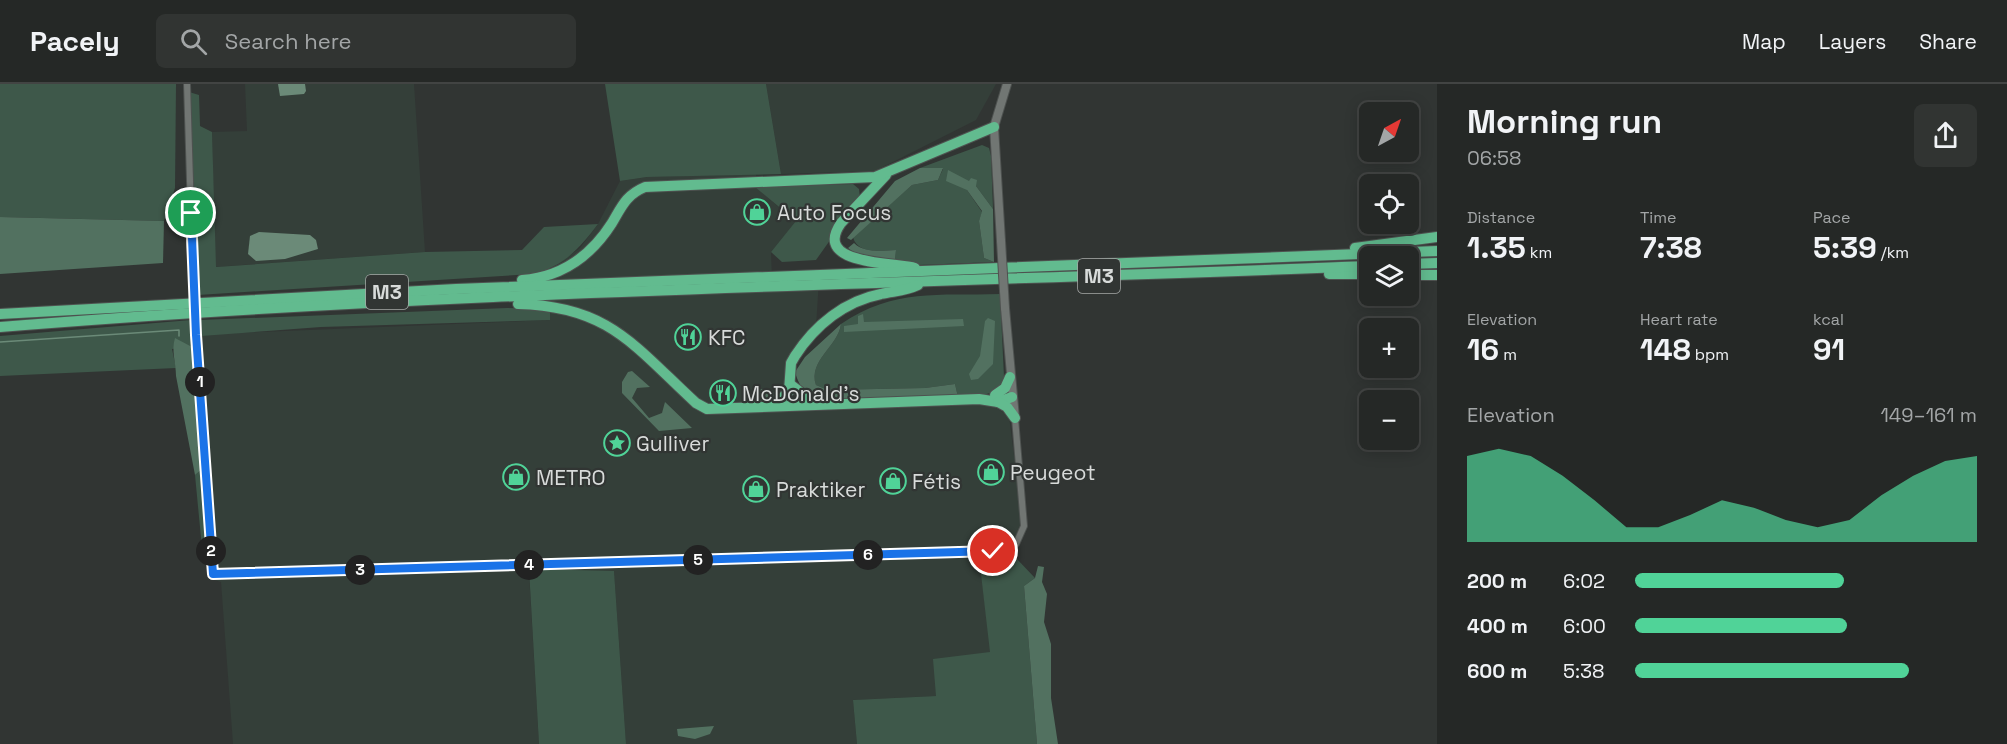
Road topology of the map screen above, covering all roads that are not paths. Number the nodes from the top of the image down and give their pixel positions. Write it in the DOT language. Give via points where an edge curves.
graph roads {
  1 [pos="187,84"];
  2 [pos="1007,84"];
  3 [pos="994,127"];
  4 [pos="890,171"];
  5 [pos="857,181"];
  6 [pos="877,184"];
  7 [pos="862,200"];
  8 [pos="1437,238"];
  9 [pos="1437,251"];
  10 [pos="1320,255"];
  11 [pos="1437,263"];
  12 [pos="1419,264"];
  13 [pos="1359,266"];
  14 [pos="1272,270"];
  15 [pos="1359,274"];
  16 [pos="925,277"];
  17 [pos="456,289"];
  18 [pos="449,300"];
  19 [pos="0,314"];
  20 [pos="0,327"];
  21 [pos="1010,377"];
  22 [pos="792,389"];
  23 [pos="1012,397"];
  24 [pos="996,399"];
  25 [pos="819,405"];
  26 [pos="793,406"];
  27 [pos="774,407"];
  28 [pos="1015,418"];
  1 -- 28 [label="street, bridge" via="196,335 213,574 1004,550 1016,544 1024,526"];
  2 -- 3 [label="street"];
  3 -- 4 [label="highway"];
  3 -- 21 [label="street, bridge"];
  4 -- 5 [label="highway"];
  4 -- 6 [label="highway"];
  5 -- 6 [label="highway"];
  5 -- 7 [label="highway" via="863,190"];
  5 -- 17 [label="highway" via="645,187 628,196 602,237 567,269 534,279 477,283"];
  6 -- 7 [label="highway"];
  7 -- 16 [label="highway" via="837,229 838,244 850,257 864,263 905,265"];
  8 -- 10 [label="highway"];
  9 -- 10 [label="highway, M3"];
  10 -- 16 [label="highway, M3"];
  11 -- 12 [label="highway"];
  13 -- 14 [label="highway, M3"];
  14 -- 15 [label="highway"];
  14 -- 16 [label="highway, M3"];
  16 -- 17 [label="highway, M3"];
  16 -- 18 [label="highway, M3"];
  16 -- 22 [label="highway" via="908,290 862,299 838,310 795,356 790,370"];
  17 -- 19 [label="highway, M3"];
  18 -- 20 [label="highway, M3"];
  18 -- 27 [label="highway" via="569,309 598,320 628,341 704,408"];
  21 -- 23 [label="street"];
  21 -- 24 [label="highway"];
  22 -- 25 [label="highway"];
  22 -- 26 [label="highway"];
  22 -- 27 [label="highway"];
  23 -- 24 [label="highway"];
  23 -- 28 [label="street"];
  24 -- 25 [label="highway"];
  24 -- 28 [label="highway"];
  25 -- 26 [label="highway"];
  26 -- 27 [label="highway"];
}
